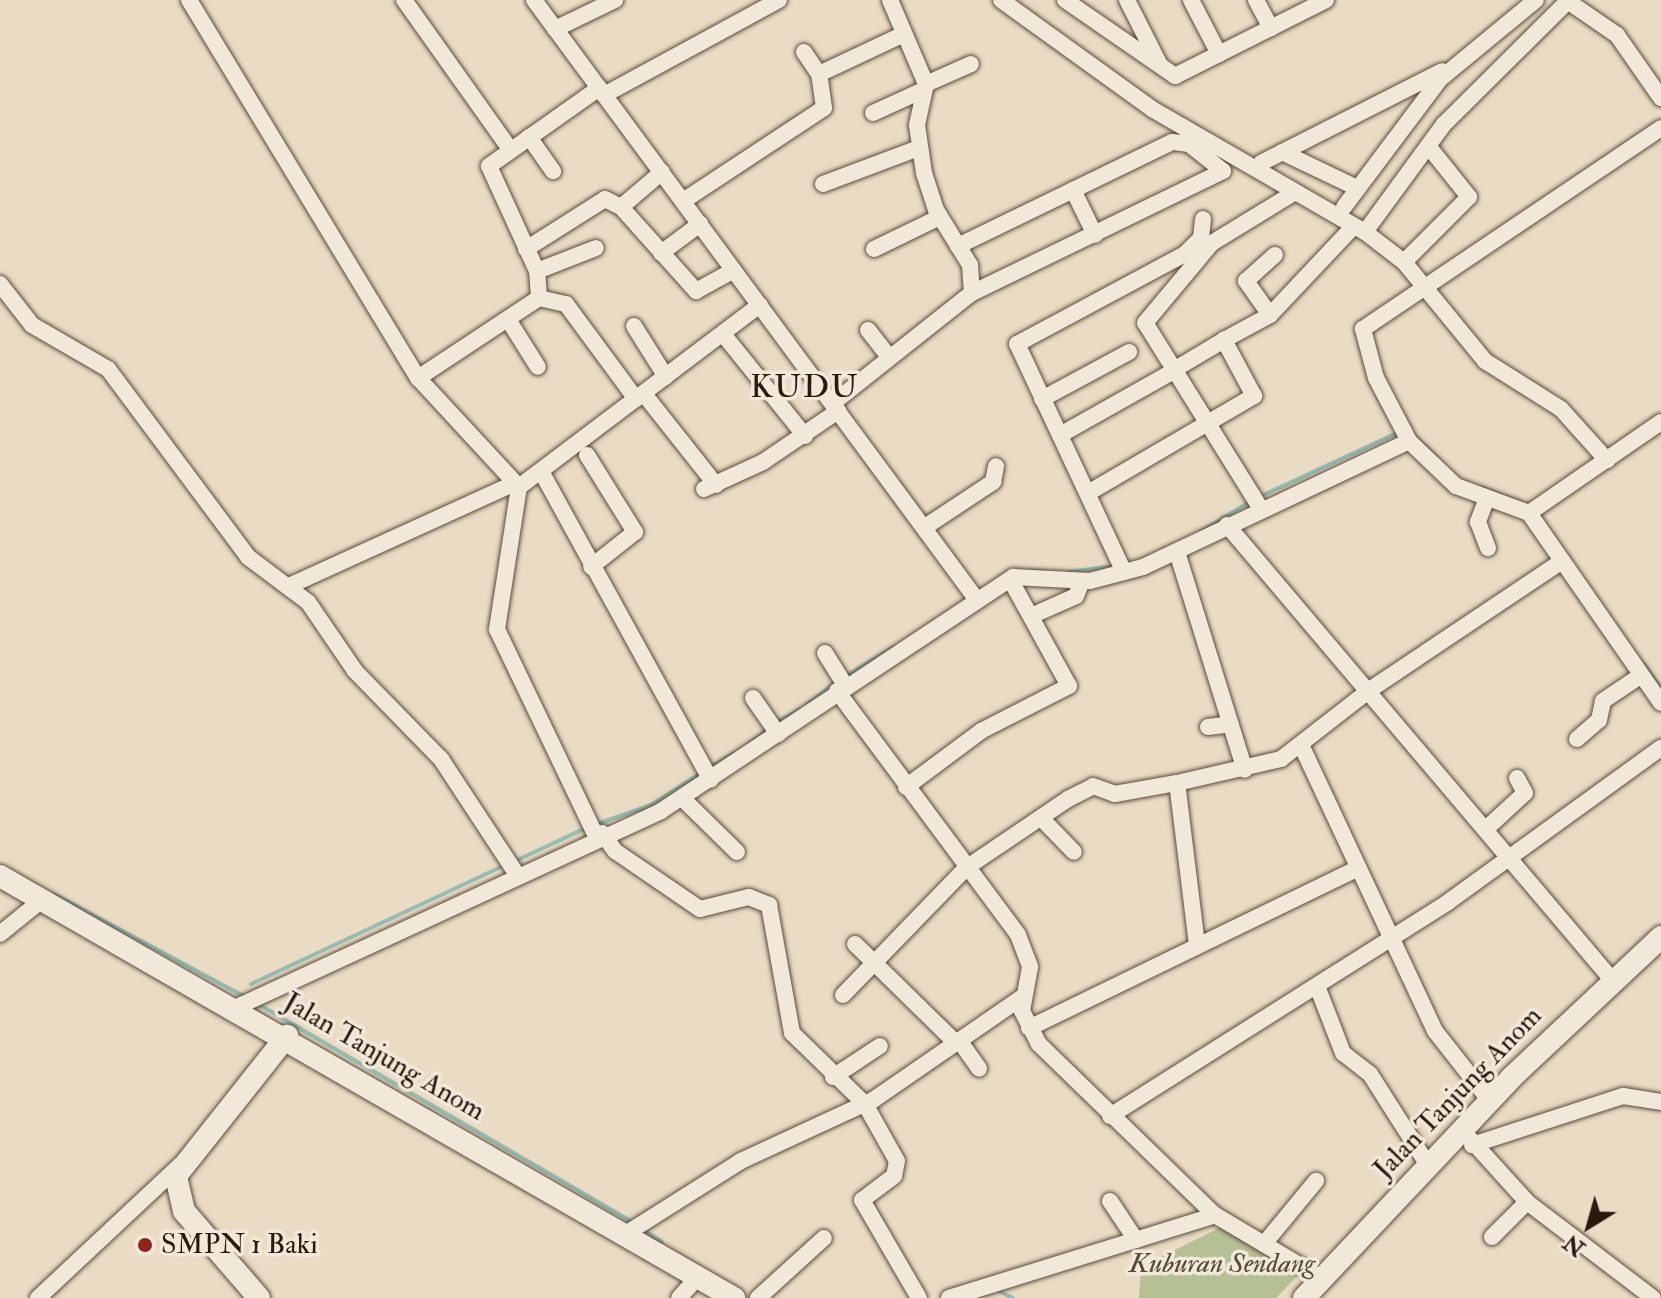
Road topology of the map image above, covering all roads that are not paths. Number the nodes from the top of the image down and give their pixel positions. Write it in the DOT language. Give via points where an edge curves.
graph roads {
  1 [pos="189,0"];
  2 [pos="404,0"];
  3 [pos="534,0"];
  4 [pos="615,0"];
  5 [pos="890,0"];
  6 [pos="1001,0"];
  7 [pos="1065,0"];
  8 [pos="1127,0"];
  9 [pos="1191,0"];
  10 [pos="1256,0"];
  11 [pos="1536,0"];
  12 [pos="1567,0"];
  13 [pos="1323,1"];
  14 [pos="771,2"];
  15 [pos="1271,28"];
  16 [pos="555,29"];
  17 [pos="904,34"];
  18 [pos="804,52"];
  19 [pos="1219,54"];
  20 [pos="1458,63"];
  21 [pos="971,64"];
  22 [pos="1161,67"];
  23 [pos="1655,72"];
  24 [pos="819,74"];
  25 [pos="923,88"];
  26 [pos="602,91"];
  27 [pos="1661,98"];
  28 [pos="873,113"];
  29 [pos="1661,128"];
  30 [pos="529,137"];
  31 [pos="1429,147"];
  32 [pos="919,148"];
  33 [pos="510,149"];
  34 [pos="1282,152"];
  35 [pos="1261,163"];
  36 [pos="553,171"];
  37 [pos="662,172"];
  38 [pos="823,184"];
  39 [pos="1357,188"];
  40 [pos="1073,190"];
  41 [pos="1292,194"];
  42 [pos="683,201"];
  43 [pos="621,207"];
  44 [pos="1344,207"];
  45 [pos="940,217"];
  46 [pos="1203,219"];
  47 [pos="700,224"];
  48 [pos="1359,229"];
  49 [pos="1095,235"];
  50 [pos="958,246"];
  51 [pos="596,248"];
  52 [pos="526,249"];
  53 [pos="874,249"];
  54 [pos="661,253"];
  55 [pos="1275,255"];
  56 [pos="1404,262"];
  57 [pos="734,270"];
  58 [pos="537,271"];
  59 [pos="0,284"];
  60 [pos="1424,285"];
  61 [pos="972,293"];
  62 [pos="539,298"];
  63 [pos="760,305"];
  64 [pos="1270,315"];
  65 [pos="509,321"];
  66 [pos="634,326"];
  67 [pos="868,330"];
  68 [pos="723,334"];
  69 [pos="1224,340"];
  70 [pos="1129,352"];
  71 [pos="888,356"];
  72 [pos="538,367"];
  73 [pos="1174,370"];
  74 [pos="666,377"];
  75 [pos="418,378"];
  76 [pos="640,396"];
  77 [pos="1042,399"];
  78 [pos="836,407"];
  79 [pos="1661,422"];
  80 [pos="1203,426"];
  81 [pos="1404,434"];
  82 [pos="1060,435"];
  83 [pos="805,436"];
  84 [pos="587,455"];
  85 [pos="1607,460"];
  86 [pos="996,466"];
  87 [pos="542,473"];
  88 [pos="516,486"];
  89 [pos="1088,493"];
  90 [pos="1487,498"];
  91 [pos="1257,502"];
  92 [pos="1533,510"];
  93 [pos="1227,525"];
  94 [pos="925,527"];
  95 [pos="1488,548"];
  96 [pos="1177,552"];
  97 [pos="1561,562"];
  98 [pos="591,567"];
  99 [pos="1123,567"];
  100 [pos="1010,579"];
  101 [pos="1082,581"];
  102 [pos="289,586"];
  103 [pos="975,596"];
  104 [pos="1031,616"];
  105 [pos="825,653"];
  106 [pos="1640,676"];
  107 [pos="841,684"];
  108 [pos="1371,689"];
  109 [pos="753,698"];
  110 [pos="1661,703"];
  111 [pos="1231,724"];
  112 [pos="1208,727"];
  113 [pos="774,728"];
  114 [pos="1577,739"];
  115 [pos="1302,747"];
  116 [pos="1661,748"];
  117 [pos="1245,770"];
  118 [pos="707,773"];
  119 [pos="1517,778"];
  120 [pos="1177,783"];
  121 [pos="906,787"];
  122 [pos="682,798"];
  123 [pos="1041,818"];
  124 [pos="1488,827"];
  125 [pos="595,831"];
  126 [pos="737,852"];
  127 [pos="1074,852"];
  128 [pos="1512,855"];
  129 [pos="513,867"];
  130 [pos="966,868"];
  131 [pos="1356,869"];
  132 [pos="0,876"];
  133 [pos="43,899"];
  134 [pos="0,934"];
  135 [pos="1661,937"];
  136 [pos="1390,940"];
  137 [pos="855,944"];
  138 [pos="1197,945"];
  139 [pos="876,963"];
  140 [pos="1613,981"];
  141 [pos="1317,986"];
  142 [pos="843,995"];
  143 [pos="1024,996"];
  144 [pos="245,1001"];
  145 [pos="1029,1028"];
  146 [pos="287,1036"];
  147 [pos="957,1041"];
  148 [pos="880,1046"];
  149 [pos="979,1069"];
  150 [pos="833,1077"];
  151 [pos="1490,1101"];
  152 [pos="1661,1102"];
  153 [pos="865,1104"];
  154 [pos="1110,1116"];
  155 [pos="1467,1137"];
  156 [pos="182,1163"];
  157 [pos="1428,1165"];
  158 [pos="1316,1181"];
  159 [pos="1110,1201"];
  160 [pos="1527,1202"];
  161 [pos="1215,1215"];
  162 [pos="633,1229"];
  163 [pos="1492,1237"];
  164 [pos="824,1238"];
  165 [pos="1136,1240"];
  166 [pos="1264,1244"];
  167 [pos="697,1278"];
  168 [pos="1323,1279"];
  169 [pos="38,1298"];
  170 [pos="259,1298"];
  171 [pos="679,1298"];
  172 [pos="734,1298"];
  173 [pos="758,1298"];
  174 [pos="919,1298"];
  175 [pos="949,1298"];
  176 [pos="1304,1298"];
  177 [pos="1653,1298"];
  1 -- 75 [label="street"];
  2 -- 33 [label="street"];
  3 -- 16 [label="street"];
  4 -- 16 [label="street"];
  5 -- 17 [label="street"];
  6 -- 41 [label="street" via="1152,109"];
  7 -- 22 [label="street"];
  8 -- 22 [label="street"];
  9 -- 19 [label="street"];
  10 -- 15 [label="street"];
  11 -- 20 [label="street"];
  12 -- 23 [label="street" via="1610,29"];
  12 -- 31 [label="street"];
  13 -- 15 [label="street"];
  14 -- 26 [label="street"];
  15 -- 19 [label="street"];
  16 -- 26 [label="street"];
  17 -- 24 [label="street"];
  17 -- 25 [label="street"];
  18 -- 24 [label="street"];
  19 -- 22 [label="street" via="1175,76"];
  20 -- 34 [label="street"];
  20 -- 39 [label="street"];
  21 -- 25 [label="street"];
  23 -- 27 [label="street"];
  24 -- 42 [label="street" via="824,108"];
  25 -- 28 [label="street"];
  25 -- 32 [label="street"];
  26 -- 30 [label="street"];
  26 -- 37 [label="street"];
  29 -- 60 [label="street"];
  30 -- 33 [label="street"];
  30 -- 36 [label="street"];
  31 -- 48 [label="street"];
  31 -- 56 [label="street" via="1469,197"];
  32 -- 38 [label="street"];
  32 -- 45 [label="street"];
  33 -- 52 [label="street" via="488,169"];
  34 -- 35 [label="street"];
  34 -- 39 [label="street"];
  37 -- 42 [label="street"];
  37 -- 43 [label="street"];
  39 -- 44 [label="street"];
  40 -- 49 [label="street"];
  40 -- 49 [label="street" via="1178,141 1221,166 1214,179"];
  40 -- 50 [label="street"];
  41 -- 48 [label="street"];
  41 -- 73 [label="street" via="1212,243 1145,321"];
  42 -- 47 [label="street"];
  43 -- 52 [label="street" via="605,199"];
  43 -- 54 [label="street"];
  45 -- 50 [label="street"];
  45 -- 53 [label="street"];
  46 -- 77 [label="street" via="1201,238 1185,254 1017,344"];
  47 -- 54 [label="street"];
  47 -- 57 [label="street"];
  48 -- 56 [label="street"];
  48 -- 64 [label="street"];
  49 -- 61 [label="street"];
  50 -- 61 [label="street" via="970,265"];
  51 -- 58 [label="street"];
  52 -- 58 [label="street"];
  54 -- 57 [label="street" via="702,292"];
  55 -- 64 [label="street" via="1246,281"];
  56 -- 60 [label="street"];
  57 -- 63 [label="street"];
  58 -- 62 [label="street"];
  59 -- 102 [label="street" via="32,325 108,369 172,446 190,485 238,545"];
  60 -- 81 [label="street" via="1361,332"];
  60 -- 85 [label="street" via="1485,361 1561,409"];
  61 -- 71 [label="street"];
  62 -- 65 [label="street"];
  62 -- 76 [label="street" via="566,304"];
  63 -- 68 [label="street"];
  63 -- 78 [label="street"];
  64 -- 69 [label="street"];
  65 -- 72 [label="street"];
  65 -- 75 [label="street"];
  66 -- 74 [label="street"];
  67 -- 71 [label="street"];
  68 -- 74 [label="street"];
  68 -- 83 [label="street"];
  69 -- 73 [label="street"];
  69 -- 80 [label="street" via="1254,396"];
  70 -- 77 [label="street"];
  71 -- 78 [label="street"];
  73 -- 80 [label="street"];
  73 -- 82 [label="street"];
  74 -- 76 [label="street"];
  75 -- 88 [label="street"];
  76 -- 83 [label="street" via="710,487"];
  76 -- 87 [label="street"];
  77 -- 82 [label="street"];
  78 -- 83 [label="street"];
  78 -- 94 [label="street"];
  79 -- 85 [label="street"];
  80 -- 89 [label="street"];
  80 -- 91 [label="street"];
  81 -- 90 [label="street" via="1456,486"];
  81 -- 91 [label="street"];
  82 -- 89 [label="street"];
  84 -- 98 [label="street" via="635,532"];
  85 -- 92 [label="street"];
  86 -- 94 [label="street" via="993,482"];
  87 -- 88 [label="street"];
  87 -- 98 [label="street"];
  88 -- 102 [label="street"];
  88 -- 125 [label="street" via="497,629"];
  89 -- 99 [label="street"];
  90 -- 92 [label="street"];
  90 -- 95 [label="street" via="1478,522"];
  91 -- 93 [label="street"];
  92 -- 97 [label="street"];
  93 -- 96 [label="street"];
  93 -- 108 [label="street"];
  94 -- 103 [label="street"];
  96 -- 99 [label="street"];
  96 -- 111 [label="street"];
  97 -- 106 [label="street"];
  97 -- 108 [label="street"];
  98 -- 118 [label="street"];
  99 -- 101 [label="street"];
  100 -- 101 [label="street"];
  100 -- 103 [label="street"];
  100 -- 104 [label="street"];
  101 -- 104 [label="street" via="1076,596"];
  102 -- 129 [label="street" via="325,622 355,671 441,759"];
  103 -- 107 [label="street"];
  104 -- 121 [label="street" via="1067,676 1067,689 981,731"];
  105 -- 107 [label="street"];
  106 -- 110 [label="street"];
  106 -- 114 [label="street" via="1603,701 1599,720"];
  107 -- 113 [label="street"];
  107 -- 121 [label="street"];
  108 -- 115 [label="street"];
  108 -- 124 [label="street"];
  109 -- 113 [label="street"];
  111 -- 112 [label="street"];
  111 -- 117 [label="street"];
  113 -- 118 [label="street"];
  115 -- 117 [label="street"];
  115 -- 131 [label="street"];
  116 -- 128 [label="street"];
  117 -- 120 [label="street"];
  118 -- 122 [label="street"];
  119 -- 124 [label="street" via="1524,795"];
  120 -- 123 [label="street" via="1115,794 1093,786"];
  120 -- 138 [label="street"];
  121 -- 130 [label="street"];
  122 -- 125 [label="street"];
  122 -- 126 [label="street"];
  123 -- 127 [label="street"];
  123 -- 130 [label="street"];
  124 -- 128 [label="street"];
  125 -- 129 [label="street"];
  125 -- 150 [label="street" via="620,855 700,909 749,897 769,905 792,1033"];
  128 -- 136 [label="street"];
  128 -- 140 [label="street"];
  129 -- 144 [label="street"];
  130 -- 139 [label="street"];
  130 -- 143 [label="street" via="1027,952"];
  131 -- 136 [label="street"];
  131 -- 138 [label="street"];
  132 -- 133 [label="main road, Jalan Tanjung Anom"];
  133 -- 134 [label="street"];
  133 -- 144 [label="main road, Jalan Tanjung Anom"];
  135 -- 140 [label="main road, Jalan Tanjung Anom"];
  136 -- 141 [label="street"];
  136 -- 151 [label="street" via="1448,1052"];
  137 -- 139 [label="street"];
  138 -- 145 [label="street"];
  139 -- 142 [label="street"];
  139 -- 147 [label="street"];
  140 -- 151 [label="main road, Jalan Tanjung Anom"];
  141 -- 154 [label="street"];
  141 -- 157 [label="street" via="1343,1053 1370,1074"];
  143 -- 145 [label="street"];
  143 -- 147 [label="street"];
  144 -- 146 [label="main road, Jalan Tanjung Anom"];
  145 -- 154 [label="street"];
  146 -- 156 [label="main road" via="256,1083"];
  146 -- 162 [label="main road, Jalan Tanjung Anom"];
  147 -- 149 [label="street"];
  147 -- 153 [label="street"];
  148 -- 150 [label="street"];
  150 -- 153 [label="street"];
  151 -- 155 [label="main road, Jalan Tanjung Anom"];
  152 -- 155 [label="street" via="1610,1099"];
  153 -- 162 [label="street" via="741,1161"];
  153 -- 174 [label="street" via="898,1167 866,1193 863,1206"];
  154 -- 161 [label="street"];
  155 -- 157 [label="main road, Jalan Tanjung Anom"];
  155 -- 160 [label="street"];
  156 -- 169 [label="street"];
  156 -- 170 [label="main road" via="175,1186 184,1211"];
  157 -- 168 [label="main road, Jalan Tanjung Anom"];
  158 -- 166 [label="street"];
  159 -- 165 [label="street"];
  160 -- 163 [label="street"];
  160 -- 177 [label="street"];
  161 -- 165 [label="street"];
  161 -- 166 [label="street"];
  162 -- 167 [label="main road, Jalan Tanjung Anom"];
  164 -- 173 [label="street"];
  165 -- 175 [label="street"];
  166 -- 168 [label="street"];
  167 -- 171 [label="street"];
  167 -- 172 [label="main road, Jalan Tanjung Anom"];
  168 -- 176 [label="main road, Jalan Tanjung Anom"];
}
